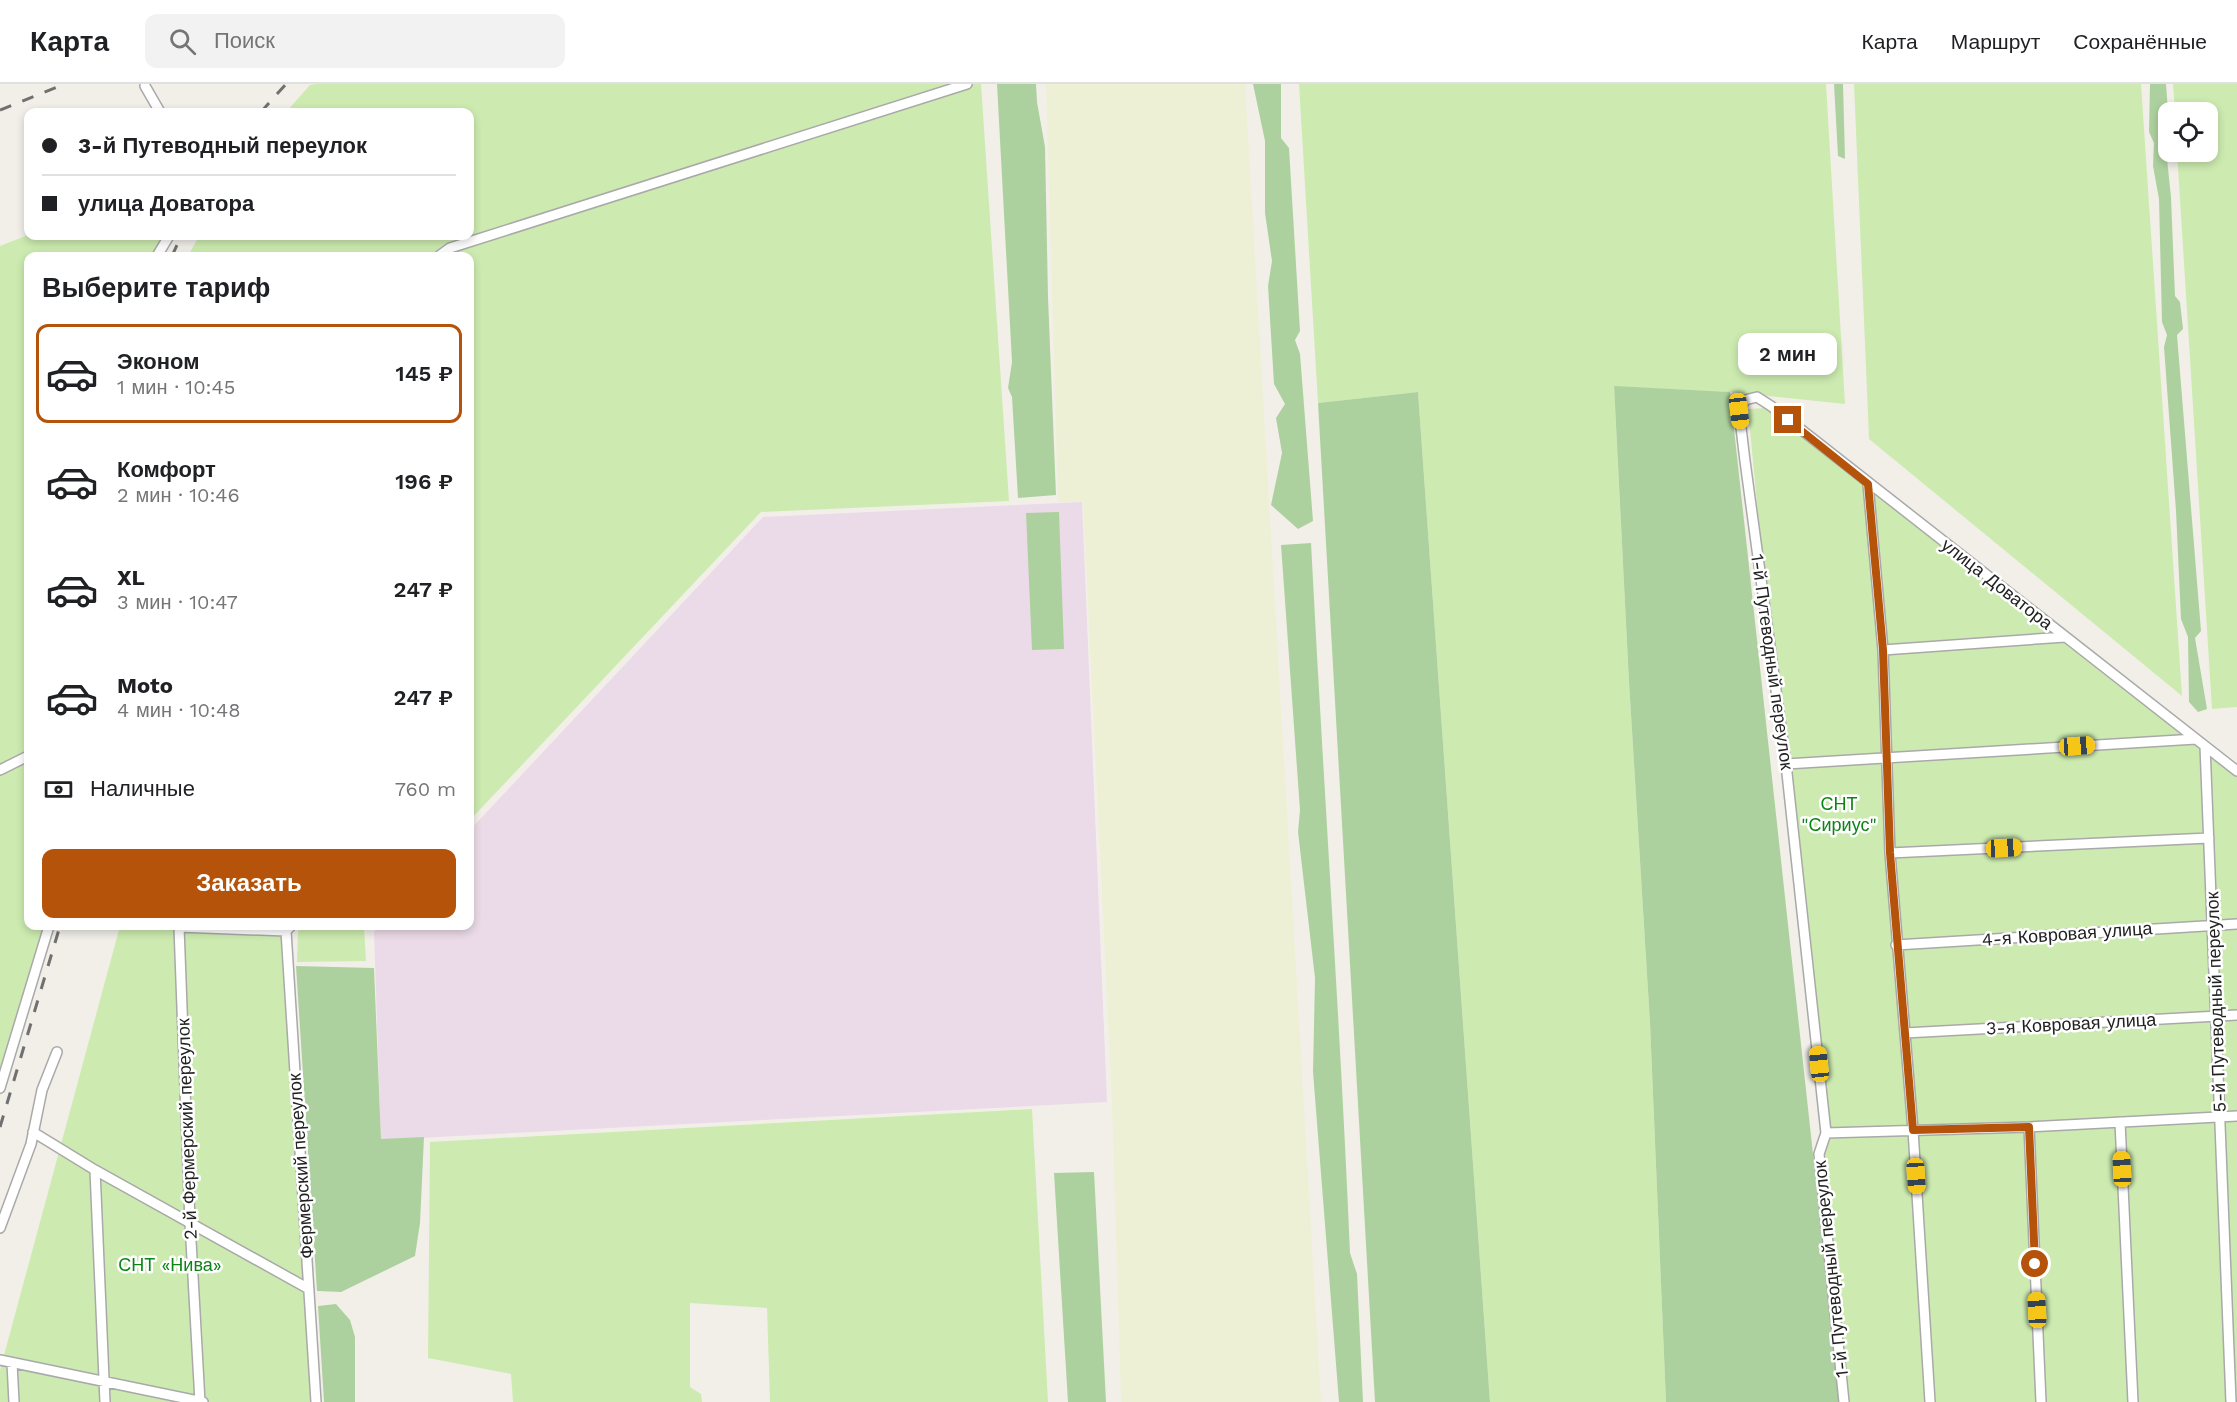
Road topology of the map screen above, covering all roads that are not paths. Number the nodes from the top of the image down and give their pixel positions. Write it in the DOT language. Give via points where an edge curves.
graph roads {
  1 [pos="967,84"];
  2 [pos="145,86"];
  3 [pos="158,108"];
  4 [pos="444,252"];
  5 [pos="1757,397"];
  6 [pos="1868,484"];
  7 [pos="2065,638"];
  8 [pos="1883,650"];
  9 [pos="2196,739"];
  10 [pos="2205,746"];
  11 [pos="24,758"];
  12 [pos="1888,758"];
  13 [pos="1786,764"];
  14 [pos="0,770"];
  15 [pos="2237,771"];
  16 [pos="2209,838"];
  17 [pos="1890,853"];
  18 [pos="2237,924"];
  19 [pos="2213,925"];
  20 [pos="48,930"];
  21 [pos="179,930"];
  22 [pos="288,930"];
  23 [pos="1896,945"];
  24 [pos="2237,1015"];
  25 [pos="2217,1017"];
  26 [pos="1905,1033"];
  27 [pos="57,1052"];
  28 [pos="0,1088"];
  29 [pos="2237,1116"];
  30 [pos="2221,1117"];
  31 [pos="2120,1122"];
  32 [pos="2029,1127"];
  33 [pos="1913,1130"];
  34 [pos="33,1132"];
  35 [pos="1826,1133"];
  36 [pos="95,1170"];
  37 [pos="190,1222"];
  38 [pos="0,1228"];
  39 [pos="309,1289"];
  40 [pos="0,1360"];
  41 [pos="12,1363"];
  42 [pos="103,1381"];
  43 [pos="14,1402"];
  44 [pos="105,1402"];
  45 [pos="201,1402"];
  46 [pos="316,1402"];
  47 [pos="1844,1402"];
  48 [pos="1930,1402"];
  49 [pos="2041,1402"];
  50 [pos="2133,1402"];
  51 [pos="2231,1402"];
  1 -- 4 [label="street"];
  2 -- 3 [label="street"];
  5 -- 6 [label="street, улица Доватора"];
  5 -- 13 [label="street, 1-й Путеводный переулок" via="1745,400 1739,411"];
  6 -- 7 [label="street, улица Доватора"];
  6 -- 8 [label="street"];
  7 -- 8 [label="street"];
  7 -- 9 [label="street, улица Доватора"];
  8 -- 12 [label="street"];
  9 -- 10 [label="street, улица Доватора"];
  9 -- 12 [label="street"];
  10 -- 15 [label="street, улица Доватора"];
  10 -- 16 [label="street, 5-й Путеводный переулок"];
  11 -- 14 [label="street"];
  12 -- 13 [label="street"];
  12 -- 17 [label="street"];
  13 -- 35 [label="street, 1-й Путеводный переулок"];
  16 -- 17 [label="street"];
  16 -- 19 [label="street, 5-й Путеводный переулок"];
  17 -- 23 [label="street"];
  18 -- 19 [label="street, 4-я Ковровая улица"];
  19 -- 23 [label="street, 4-я Ковровая улица"];
  19 -- 25 [label="street, 5-й Путеводный переулок"];
  20 -- 28 [label="street"];
  21 -- 37 [label="street, 2-й Фермерский переулок"];
  22 -- 39 [label="street, Фермерский переулок"];
  23 -- 26 [label="street"];
  24 -- 25 [label="street, 3-я Ковровая улица"];
  25 -- 26 [label="street, 3-я Ковровая улица"];
  25 -- 30 [label="street, 5-й Путеводный переулок"];
  26 -- 33 [label="street"];
  27 -- 34 [label="street" via="42,1090"];
  29 -- 30 [label="street"];
  30 -- 31 [label="street"];
  30 -- 51 [label="street, 5-й Путеводный переулок"];
  31 -- 32 [label="street"];
  31 -- 50 [label="street"];
  32 -- 33 [label="street"];
  32 -- 49 [label="street"];
  33 -- 35 [label="street"];
  33 -- 48 [label="street"];
  34 -- 36 [label="street"];
  34 -- 38 [label="street"];
  35 -- 47 [label="street, 1-й Путеводный переулок" via="1819,1154"];
  36 -- 37 [label="street"];
  36 -- 42 [label="street"];
  37 -- 39 [label="street"];
  37 -- 45 [label="street, 2-й Фермерский переулок"];
  39 -- 46 [label="street, Фермерский переулок"];
  40 -- 41 [label="street"];
  41 -- 42 [label="street"];
  41 -- 43 [label="street"];
  42 -- 44 [label="street"];
  42 -- 45 [label="street"];
}
